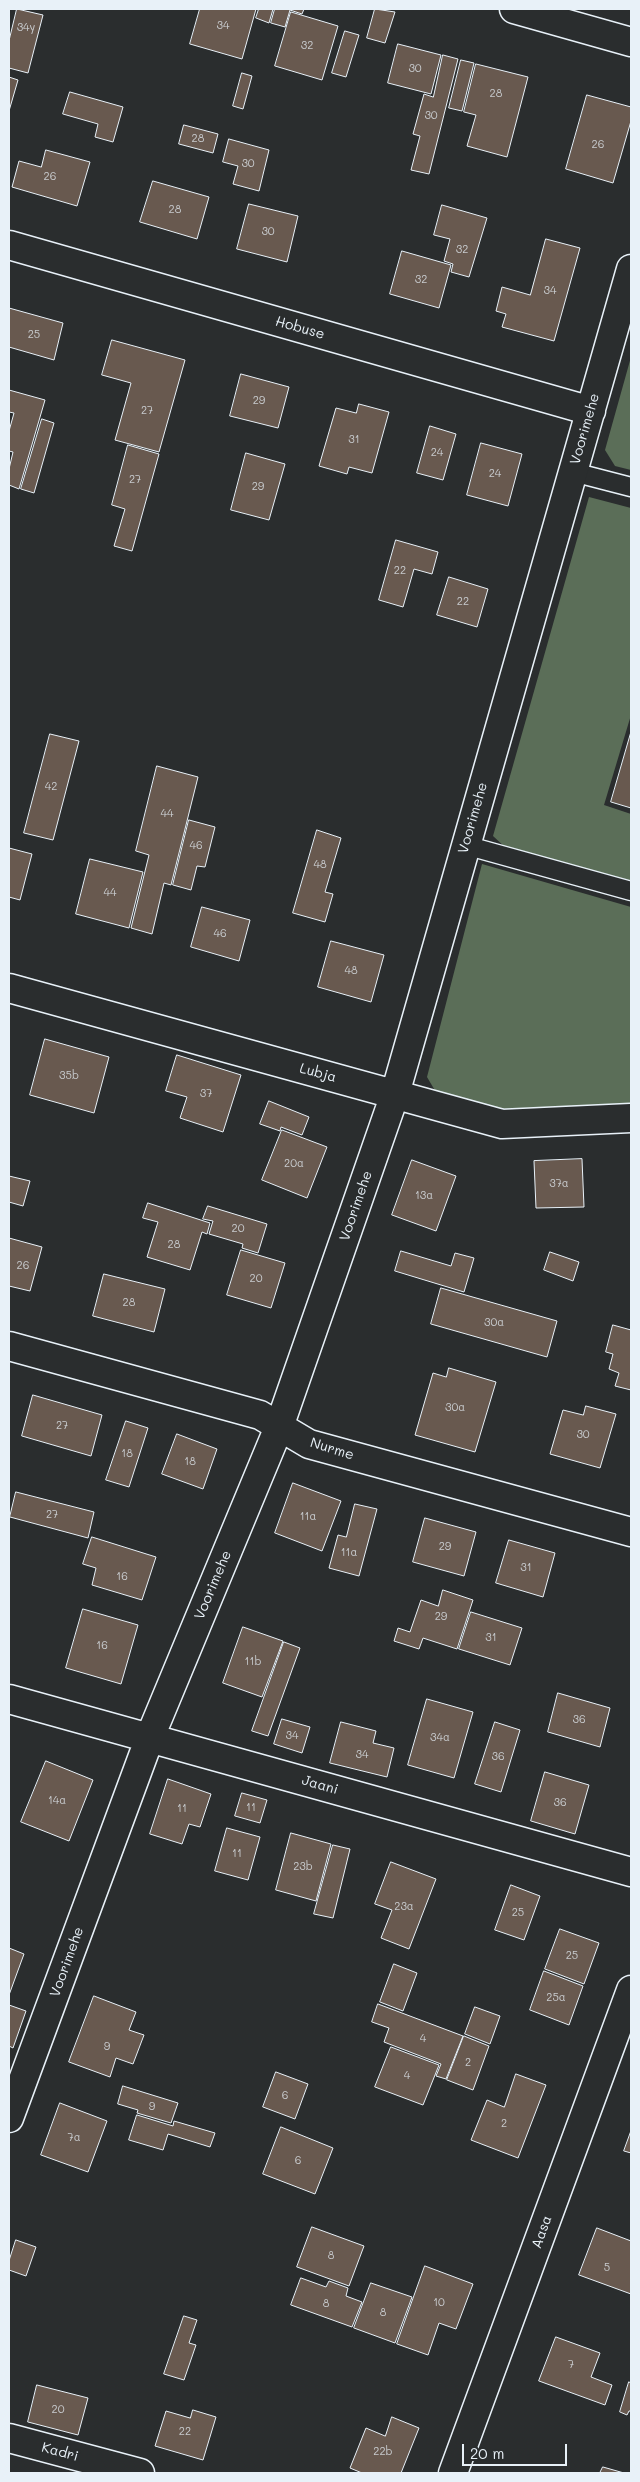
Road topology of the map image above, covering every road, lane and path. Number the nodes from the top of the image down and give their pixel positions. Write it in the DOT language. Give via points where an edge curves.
graph roads {
  1 [pos="514,9"];
  2 [pos="631,42"];
  3 [pos="9,245"];
  4 [pos="631,269"];
  5 [pos="591,411"];
  6 [pos="573,472"];
  7 [pos="631,487"];
  8 [pos="466,845"];
  9 [pos="631,891"];
  10 [pos="9,988"];
  11 [pos="394,1094"];
  12 [pos="631,1118"];
  13 [pos="9,1346"];
  14 [pos="279,1427"];
  15 [pos="631,1532"];
  16 [pos="9,1699"];
  17 [pos="150,1737"];
  18 [pos="631,1872"];
  19 [pos="631,1990"];
  20 [pos="14,2087"];
  21 [pos="9,2118"];
  22 [pos="9,2438"];
  23 [pos="140,2473"];
  24 [pos="453,2473"];
  1 -- 2 [label="street"];
  3 -- 5 [label="street, Hobuse"];
  4 -- 5 [label="street, Voorimehe"];
  5 -- 6 [label="street, Voorimehe"];
  6 -- 7 [label="lane"];
  6 -- 8 [label="street, Voorimehe"];
  8 -- 9 [label="lane"];
  8 -- 11 [label="street, Voorimehe"];
  10 -- 11 [label="street, Lubja"];
  11 -- 12 [label="street, Lubja" via="502,1124"];
  11 -- 14 [label="street, Voorimehe"];
  13 -- 14 [label="street, Nurme" via="260,1415"];
  14 -- 15 [label="street, Nurme" via="308,1444"];
  14 -- 17 [label="street, Voorimehe"];
  16 -- 17 [label="street, Jaani"];
  17 -- 18 [label="street, Jaani"];
  17 -- 20 [label="street, Voorimehe"];
  19 -- 24 [label="street, Aasa"];
  20 -- 21 [label="street, Voorimehe"];
  22 -- 23 [label="street, Kadri"];
}
